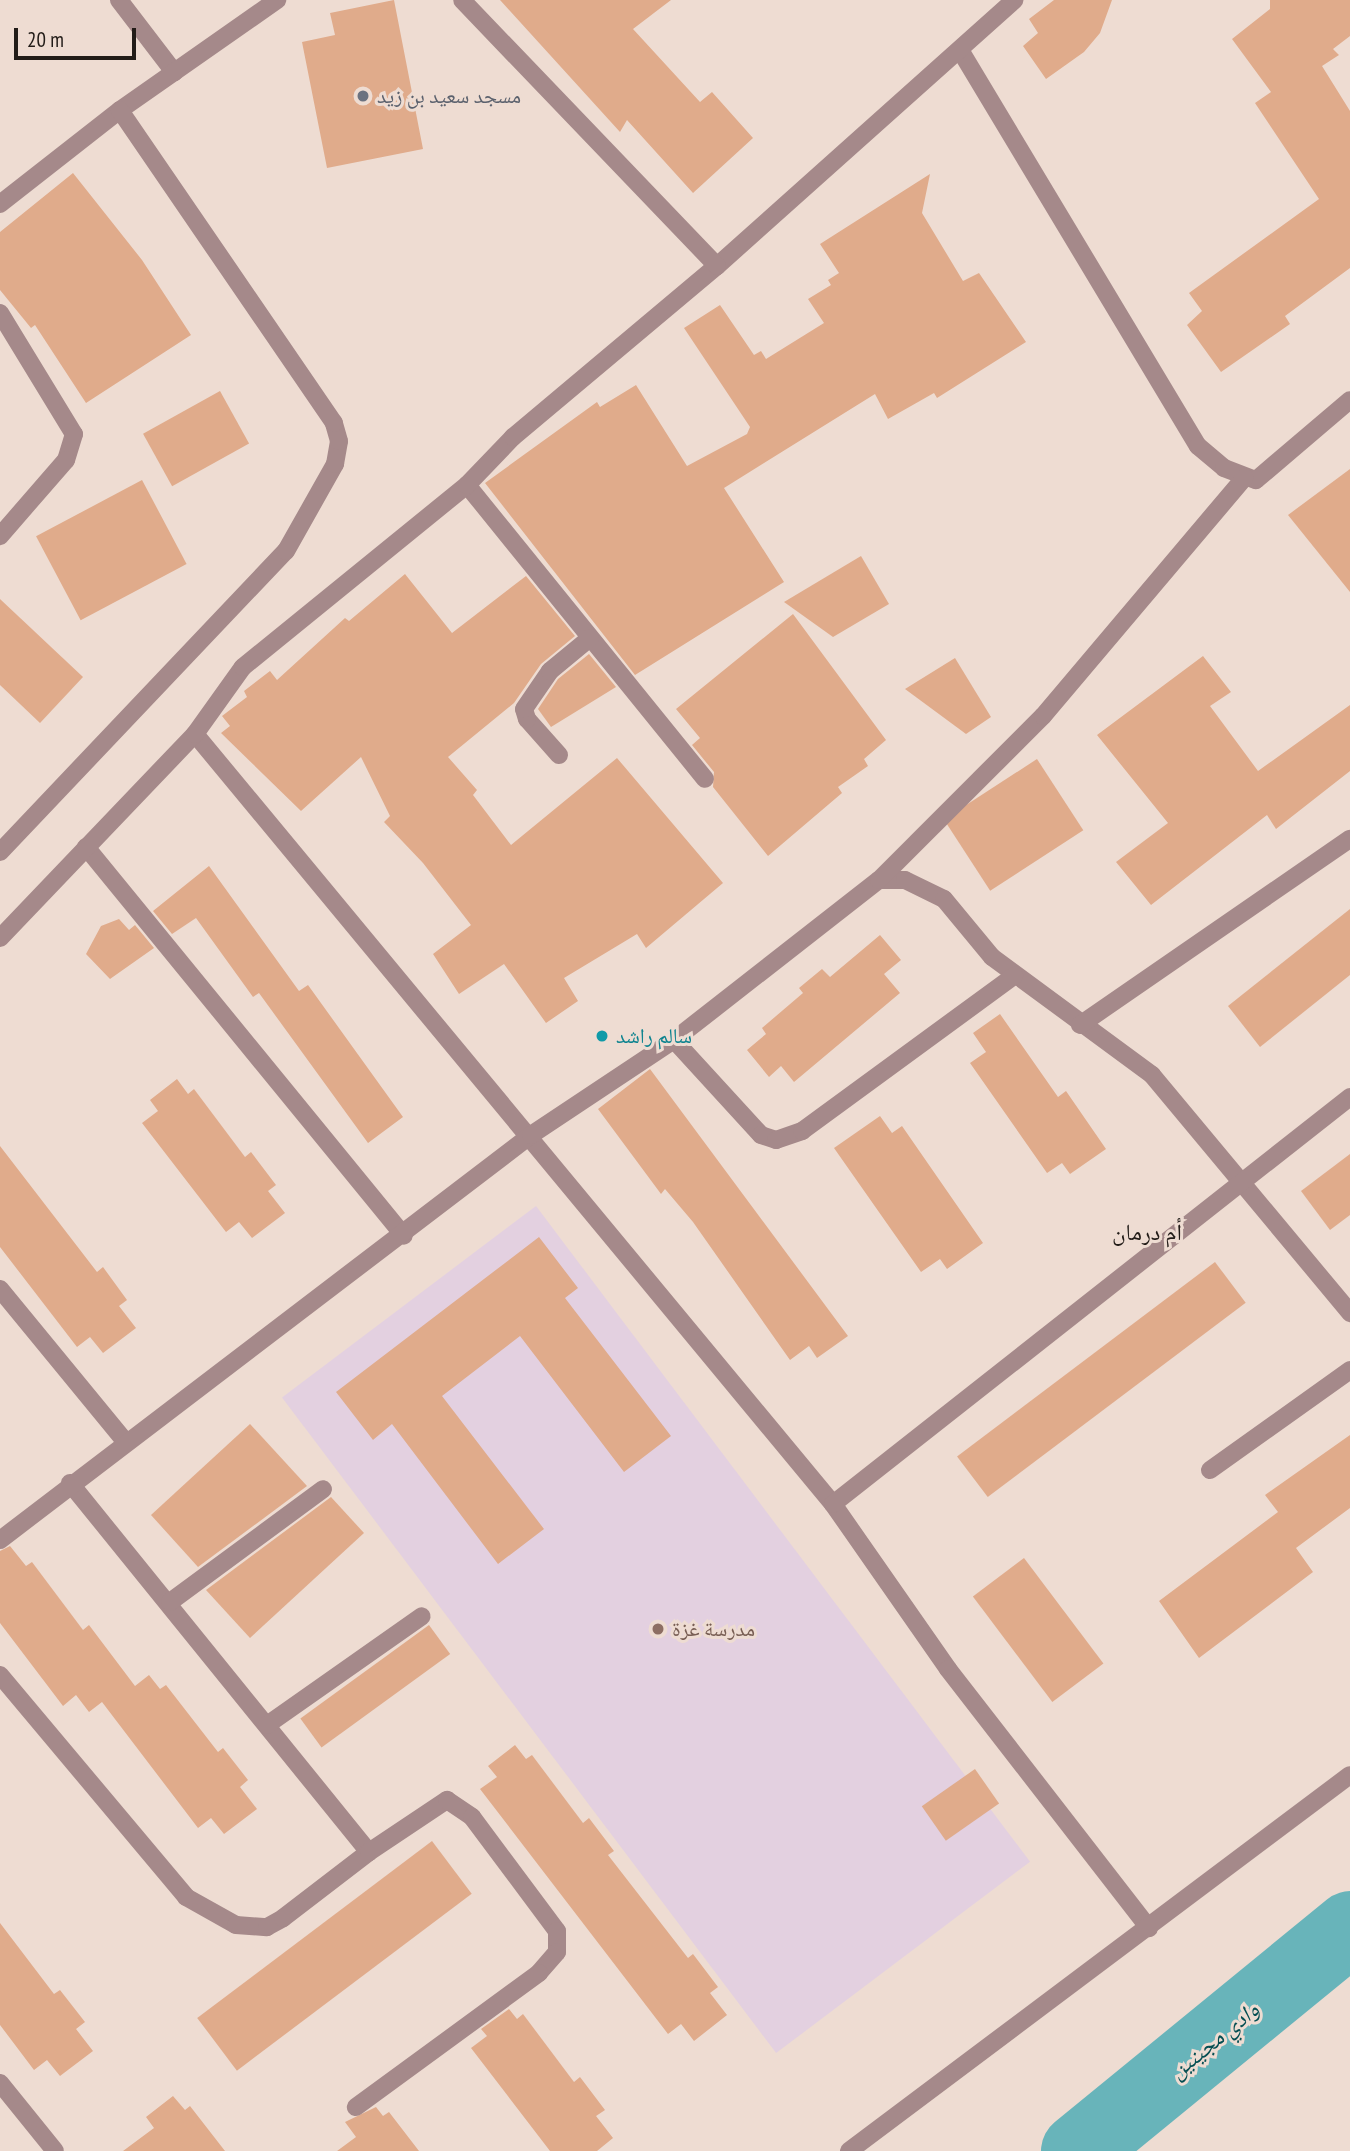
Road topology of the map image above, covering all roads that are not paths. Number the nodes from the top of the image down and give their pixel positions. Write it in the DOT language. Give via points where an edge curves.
graph roads {
  1 [pos="119,0"];
  2 [pos="277,0"];
  3 [pos="462,0"];
  4 [pos="1015,0"];
  5 [pos="960,50"];
  6 [pos="174,72"];
  7 [pos="120,110"];
  8 [pos="0,204"];
  9 [pos="717,266"];
  10 [pos="0,313"];
  11 [pos="1350,400"];
  12 [pos="1244,478"];
  13 [pos="467,485"];
  14 [pos="0,536"];
  15 [pos="590,638"];
  16 [pos="195,734"];
  17 [pos="559,755"];
  18 [pos="705,779"];
  19 [pos="1350,839"];
  20 [pos="86,847"];
  21 [pos="0,852"];
  22 [pos="879,880"];
  23 [pos="0,938"];
  24 [pos="1014,976"];
  25 [pos="1080,1024"];
  26 [pos="674,1040"];
  27 [pos="1350,1098"];
  28 [pos="531,1135"];
  29 [pos="1242,1181"];
  30 [pos="404,1236"];
  31 [pos="0,1289"];
  32 [pos="1350,1313"];
  33 [pos="1350,1370"];
  34 [pos="125,1441"];
  35 [pos="1210,1470"];
  36 [pos="70,1483"];
  37 [pos="323,1489"];
  38 [pos="833,1504"];
  39 [pos="0,1540"];
  40 [pos="170,1602"];
  41 [pos="422,1616"];
  42 [pos="0,1675"];
  43 [pos="268,1725"];
  44 [pos="1350,1775"];
  45 [pos="369,1852"];
  46 [pos="1149,1928"];
  47 [pos="0,2083"];
  48 [pos="356,2107"];
  49 [pos="55,2151"];
  50 [pos="849,2151"];
  1 -- 6 [label="street"];
  2 -- 6 [label="street"];
  3 -- 9 [label="street"];
  4 -- 5 [label="street"];
  5 -- 9 [label="street"];
  5 -- 12 [label="street" via="1198,446"];
  6 -- 7 [label="street"];
  7 -- 8 [label="street"];
  7 -- 21 [label="street" via="334,423 339,441 335,464 286,551"];
  9 -- 13 [label="street" via="513,437"];
  10 -- 14 [label="street" via="74,434 66,460"];
  11 -- 12 [label="street" via="1256,480"];
  12 -- 22 [label="street" via="1043,716"];
  13 -- 15 [label="street"];
  13 -- 16 [label="street" via="243,667"];
  15 -- 17 [label="street" via="550,671 524,709 527,719"];
  15 -- 18 [label="street"];
  16 -- 20 [label="street"];
  16 -- 28 [label="street"];
  19 -- 25 [label="street"];
  20 -- 23 [label="street"];
  20 -- 30 [label="street"];
  22 -- 24 [label="street" via="905,880 944,899"];
  22 -- 26 [label="street"];
  24 -- 25 [label="street"];
  24 -- 26 [label="street" via="802,1131 776,1140 761,1135"];
  25 -- 29 [label="street" via="1152,1075"];
  26 -- 28 [label="street"];
  27 -- 29 [label="street"];
  28 -- 30 [label="street"];
  28 -- 38 [label="street"];
  29 -- 32 [label="street"];
  29 -- 38 [label="street"];
  30 -- 34 [label="street"];
  31 -- 34 [label="street"];
  33 -- 35 [label="street"];
  34 -- 36 [label="street"];
  36 -- 39 [label="street"];
  36 -- 40 [label="street"];
  37 -- 40 [label="street"];
  38 -- 46 [label="street" via="948,1669"];
  40 -- 43 [label="street"];
  41 -- 43 [label="street"];
  42 -- 45 [label="street" via="186,1896 236,1926 267,1927 283,1919"];
  43 -- 45 [label="street"];
  44 -- 46 [label="street"];
  45 -- 48 [label="street" via="447,1800 461,1805 557,1931 560,1943 539,1973"];
  46 -- 50 [label="street"];
  47 -- 49 [label="street"];
}
